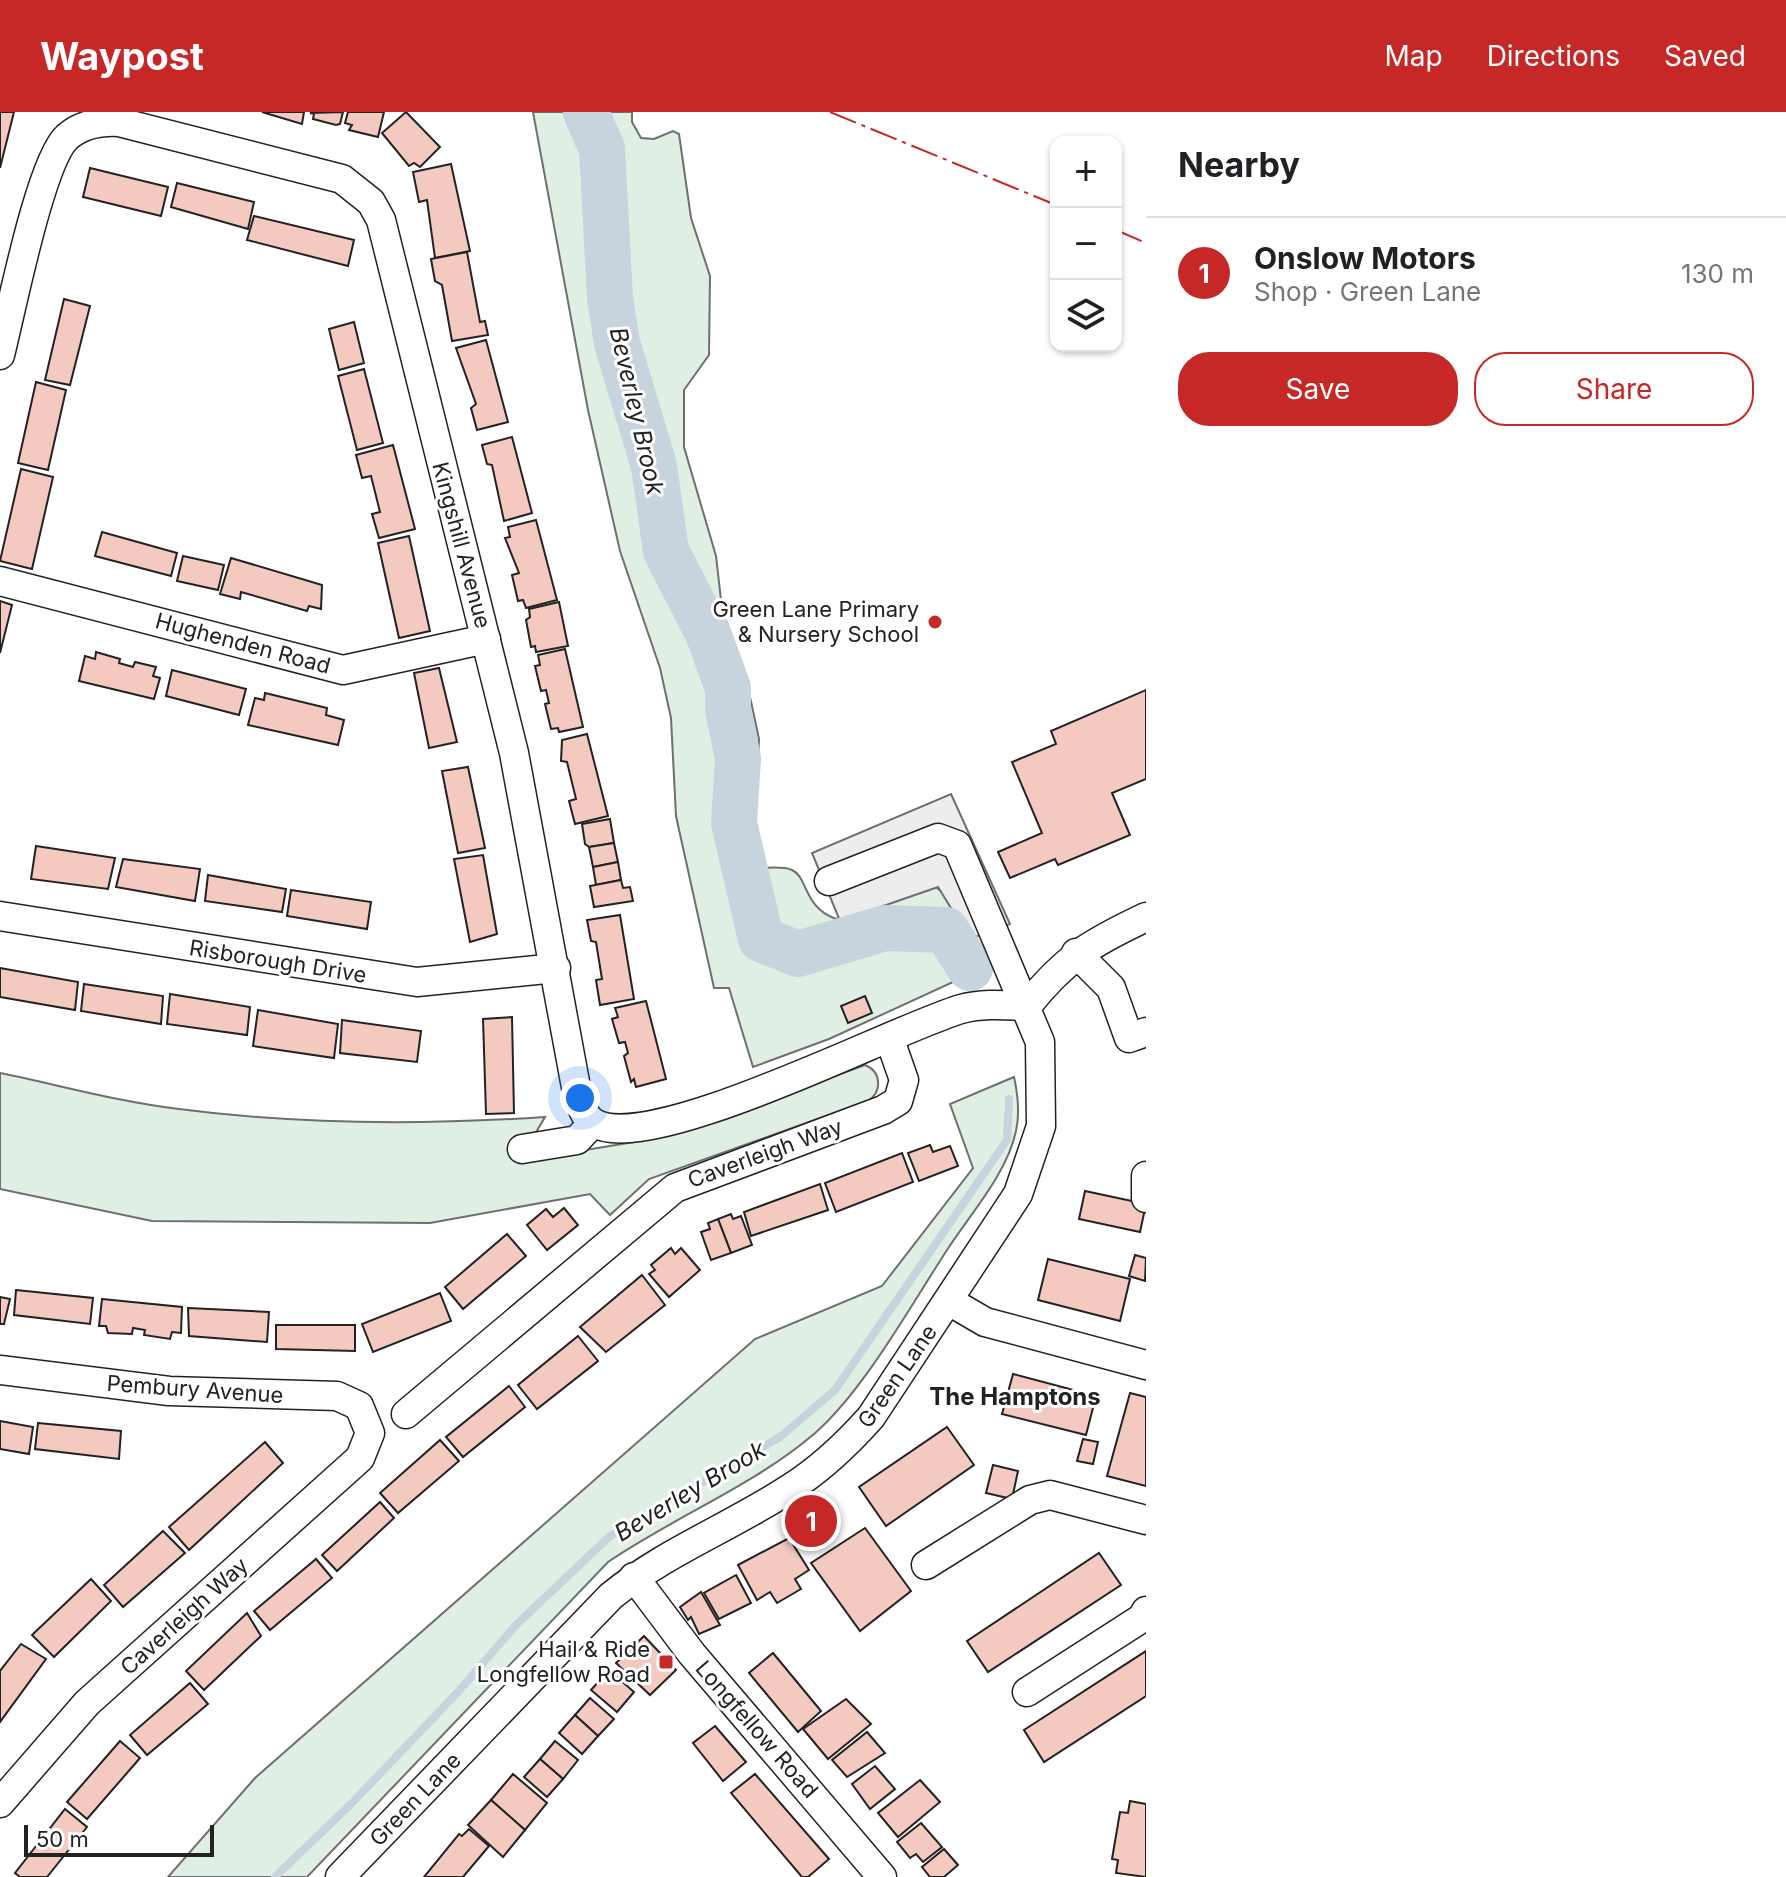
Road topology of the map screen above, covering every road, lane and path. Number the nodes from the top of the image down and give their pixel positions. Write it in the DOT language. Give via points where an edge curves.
graph roads {
  1 [pos="0,355"];
  2 [pos="0,581"];
  3 [pos="486,639"];
  4 [pos="829,881"];
  5 [pos="0,916"];
  6 [pos="1146,917"];
  7 [pos="1076,953"];
  8 [pos="556,968"];
  9 [pos="1027,1006"];
  10 [pos="1146,1032"];
  11 [pos="890,1040"];
  12 [pos="593,1123"];
  13 [pos="522,1149"];
  14 [pos="1146,1176"];
  15 [pos="1146,1198"];
  16 [pos="949,1301"];
  17 [pos="1146,1365"];
  18 [pos="0,1370"];
  19 [pos="406,1414"];
  20 [pos="370,1433"];
  21 [pos="1146,1520"];
  22 [pos="926,1565"];
  23 [pos="634,1577"];
  24 [pos="1146,1611"];
  25 [pos="1027,1692"];
  26 [pos="0,1803"];
  27 [pos="340,1877"];
  28 [pos="882,1877"];
  1 -- 3 [label="street, Kingshill Avenue" via="49,166 69,136 87,125 119,122 342,179 365,196 381,220"];
  2 -- 3 [label="street, Hughenden Road" via="343,670"];
  3 -- 8 [label="street, Kingshill Avenue"];
  4 -- 9 [label="street, Green Lane" via="938,838 957,845"];
  5 -- 8 [label="street, Risborough Drive" via="417,982"];
  6 -- 7 [label="street"];
  7 -- 9 [label="street"];
  7 -- 10 [label="street" via="1111,988 1129,1038"];
  8 -- 12 [label="street, Kingshill Avenue" via="578,1098"];
  9 -- 11 [label="street" via="962,1009"];
  9 -- 16 [label="street, Green Lane" via="1042,1051 1041,1126 1018,1194"];
  11 -- 12 [label="street" via="672,1119 622,1129"];
  11 -- 19 [label="street, Caverleigh Way" via="904,1080 898,1101 675,1188"];
  12 -- 13 [label="street" via="577,1140"];
  14 -- 15 [label="street"];
  16 -- 17 [label="street" via="985,1322"];
  16 -- 23 [label="street, Green Lane" via="871,1417 845,1446 790,1489"];
  18 -- 20 [label="street, Pembury Avenue" via="169,1391 337,1396 359,1406"];
  20 -- 26 [label="street, Caverleigh Way" via="360,1458 87,1703"];
  21 -- 22 [label="street" via="1050,1495 1030,1500"];
  23 -- 27 [label="street, Green Lane" via="555,1651"];
  23 -- 28 [label="street, Longfellow Road" via="692,1654"];
  24 -- 25 [label="street"];
}
